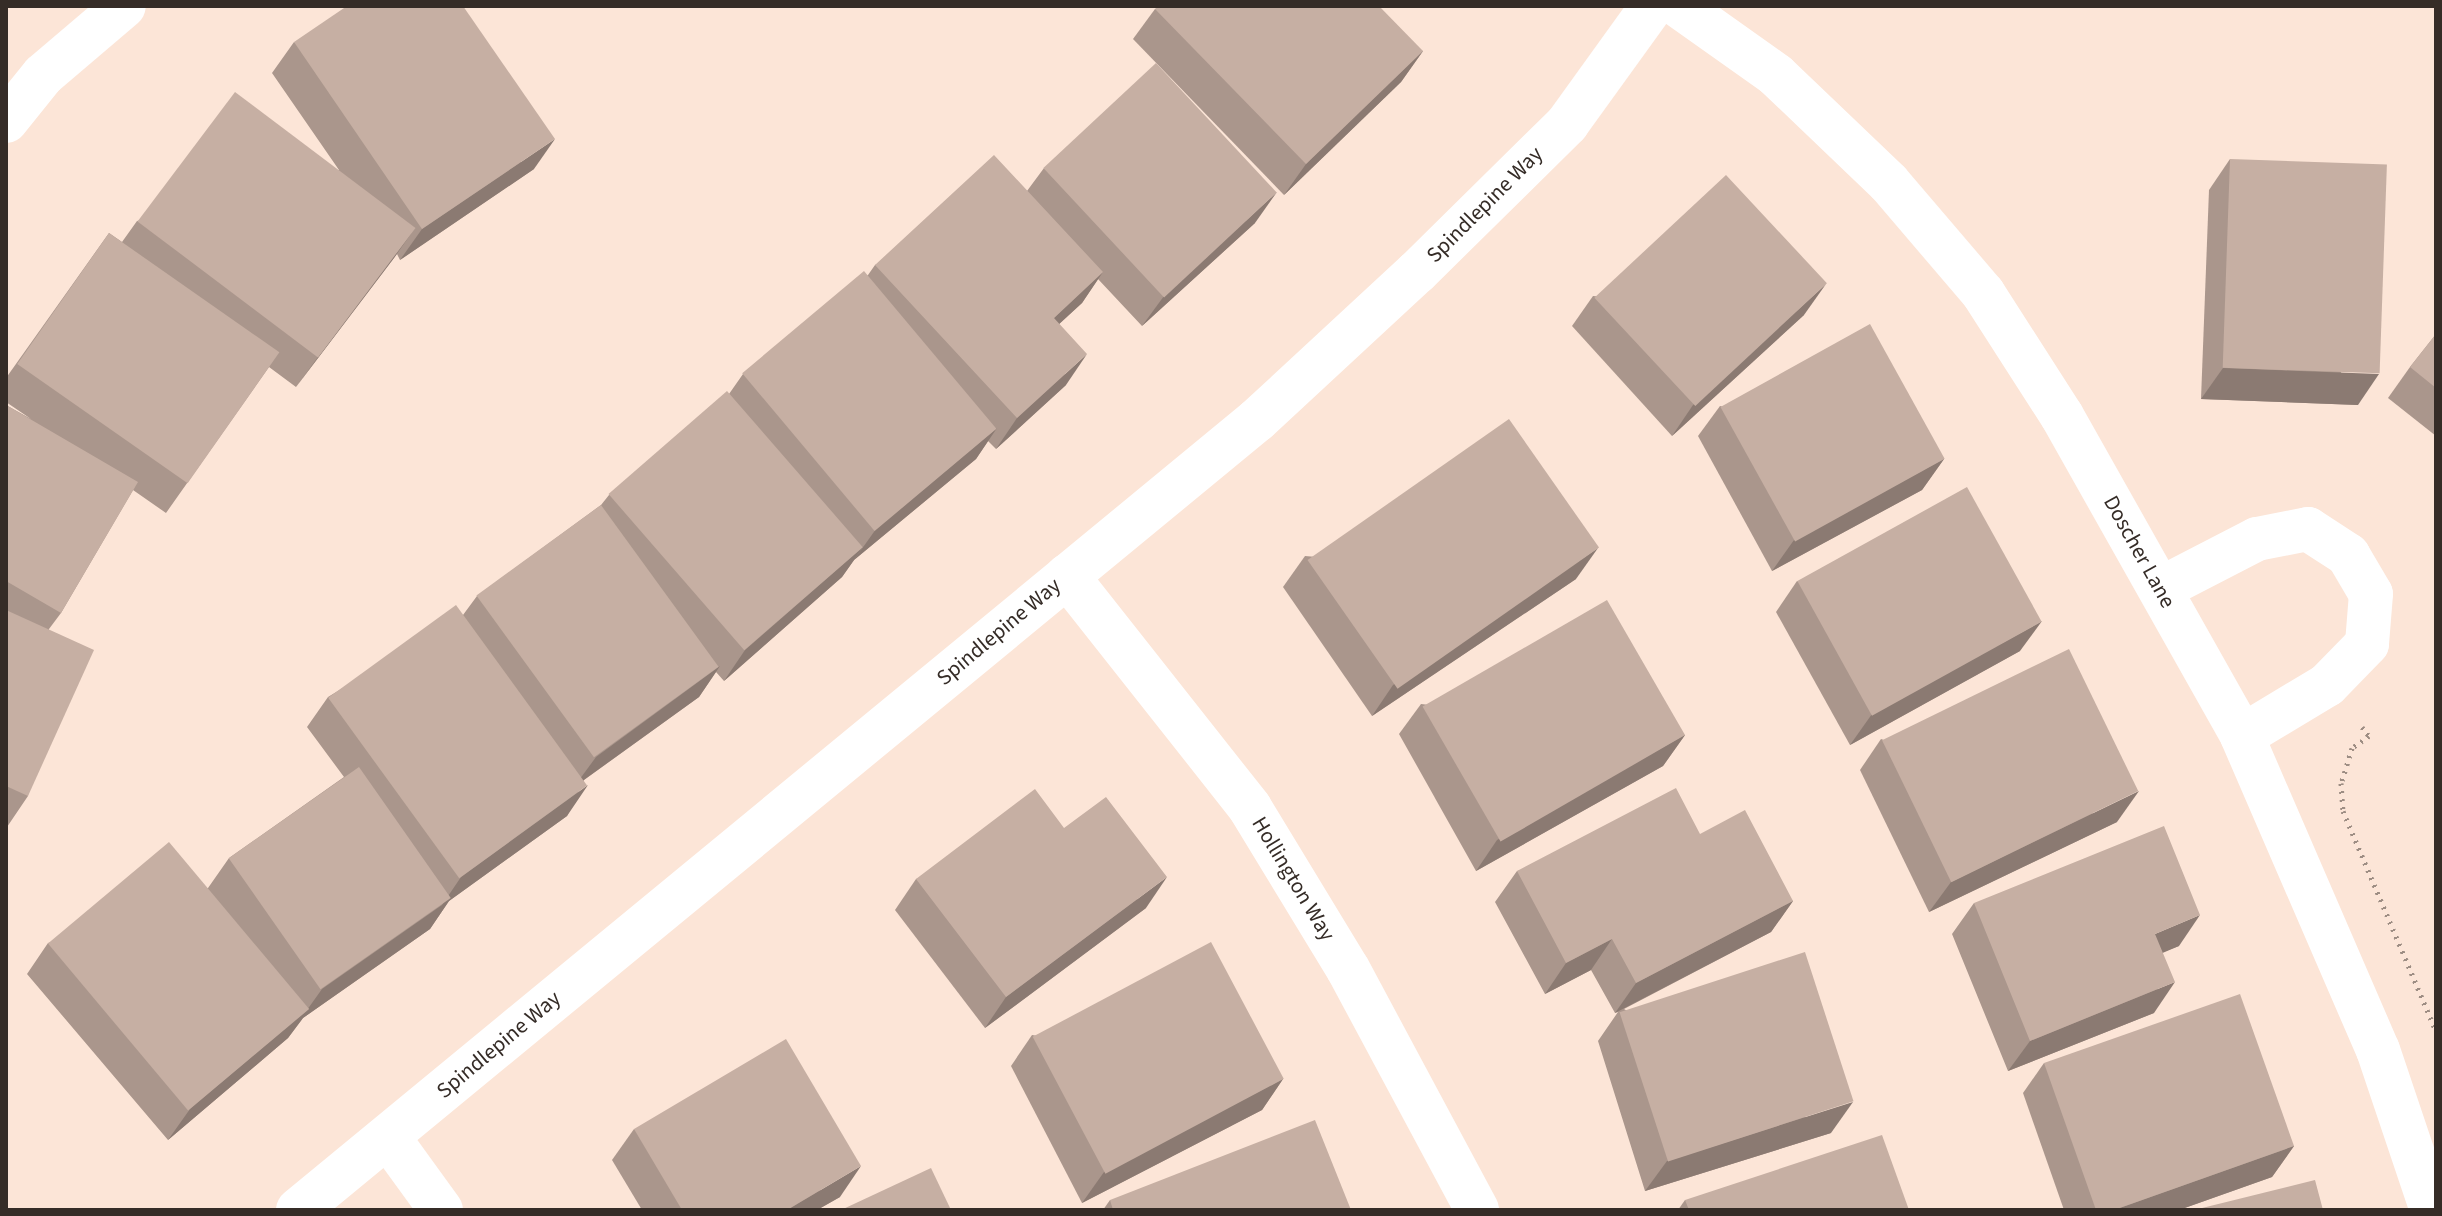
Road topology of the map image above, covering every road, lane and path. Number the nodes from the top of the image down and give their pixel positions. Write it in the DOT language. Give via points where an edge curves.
graph roads {
  1 [pos="124,6"];
  2 [pos="1652,6"];
  3 [pos="1679,6"];
  4 [pos="6,121"];
  5 [pos="1067,576"];
  6 [pos="2160,589"];
  7 [pos="2327,685"];
  8 [pos="2242,736"];
  9 [pos="2436,1031"];
  10 [pos="388,1137"];
  11 [pos="298,1210"];
  12 [pos="441,1210"];
  13 [pos="1477,1210"];
  14 [pos="2432,1210"];
  1 -- 4 [label="street" via="43,75"];
  2 -- 5 [label="street, Spindlepine Way" via="1567,124 1417,272 1257,420"];
  3 -- 6 [label="street, Doscher Lane" via="1776,75 1889,183 1983,293 2062,416"];
  5 -- 10 [label="street, Spindlepine Way"];
  5 -- 13 [label="street, Hollington Way" via="1250,808 1348,969"];
  6 -- 7 [label="street" via="2257,539 2308,529 2348,555 2371,594 2367,644"];
  6 -- 8 [label="street, Doscher Lane"];
  7 -- 8 [label="street"];
  7 -- 9 [label="path" via="2369,736 2352,748 2341,783 2343,811"];
  8 -- 14 [label="street, Doscher Lane" via="2378,1050"];
  10 -- 11 [label="street, Spindlepine Way"];
  10 -- 12 [label="street"];
}
